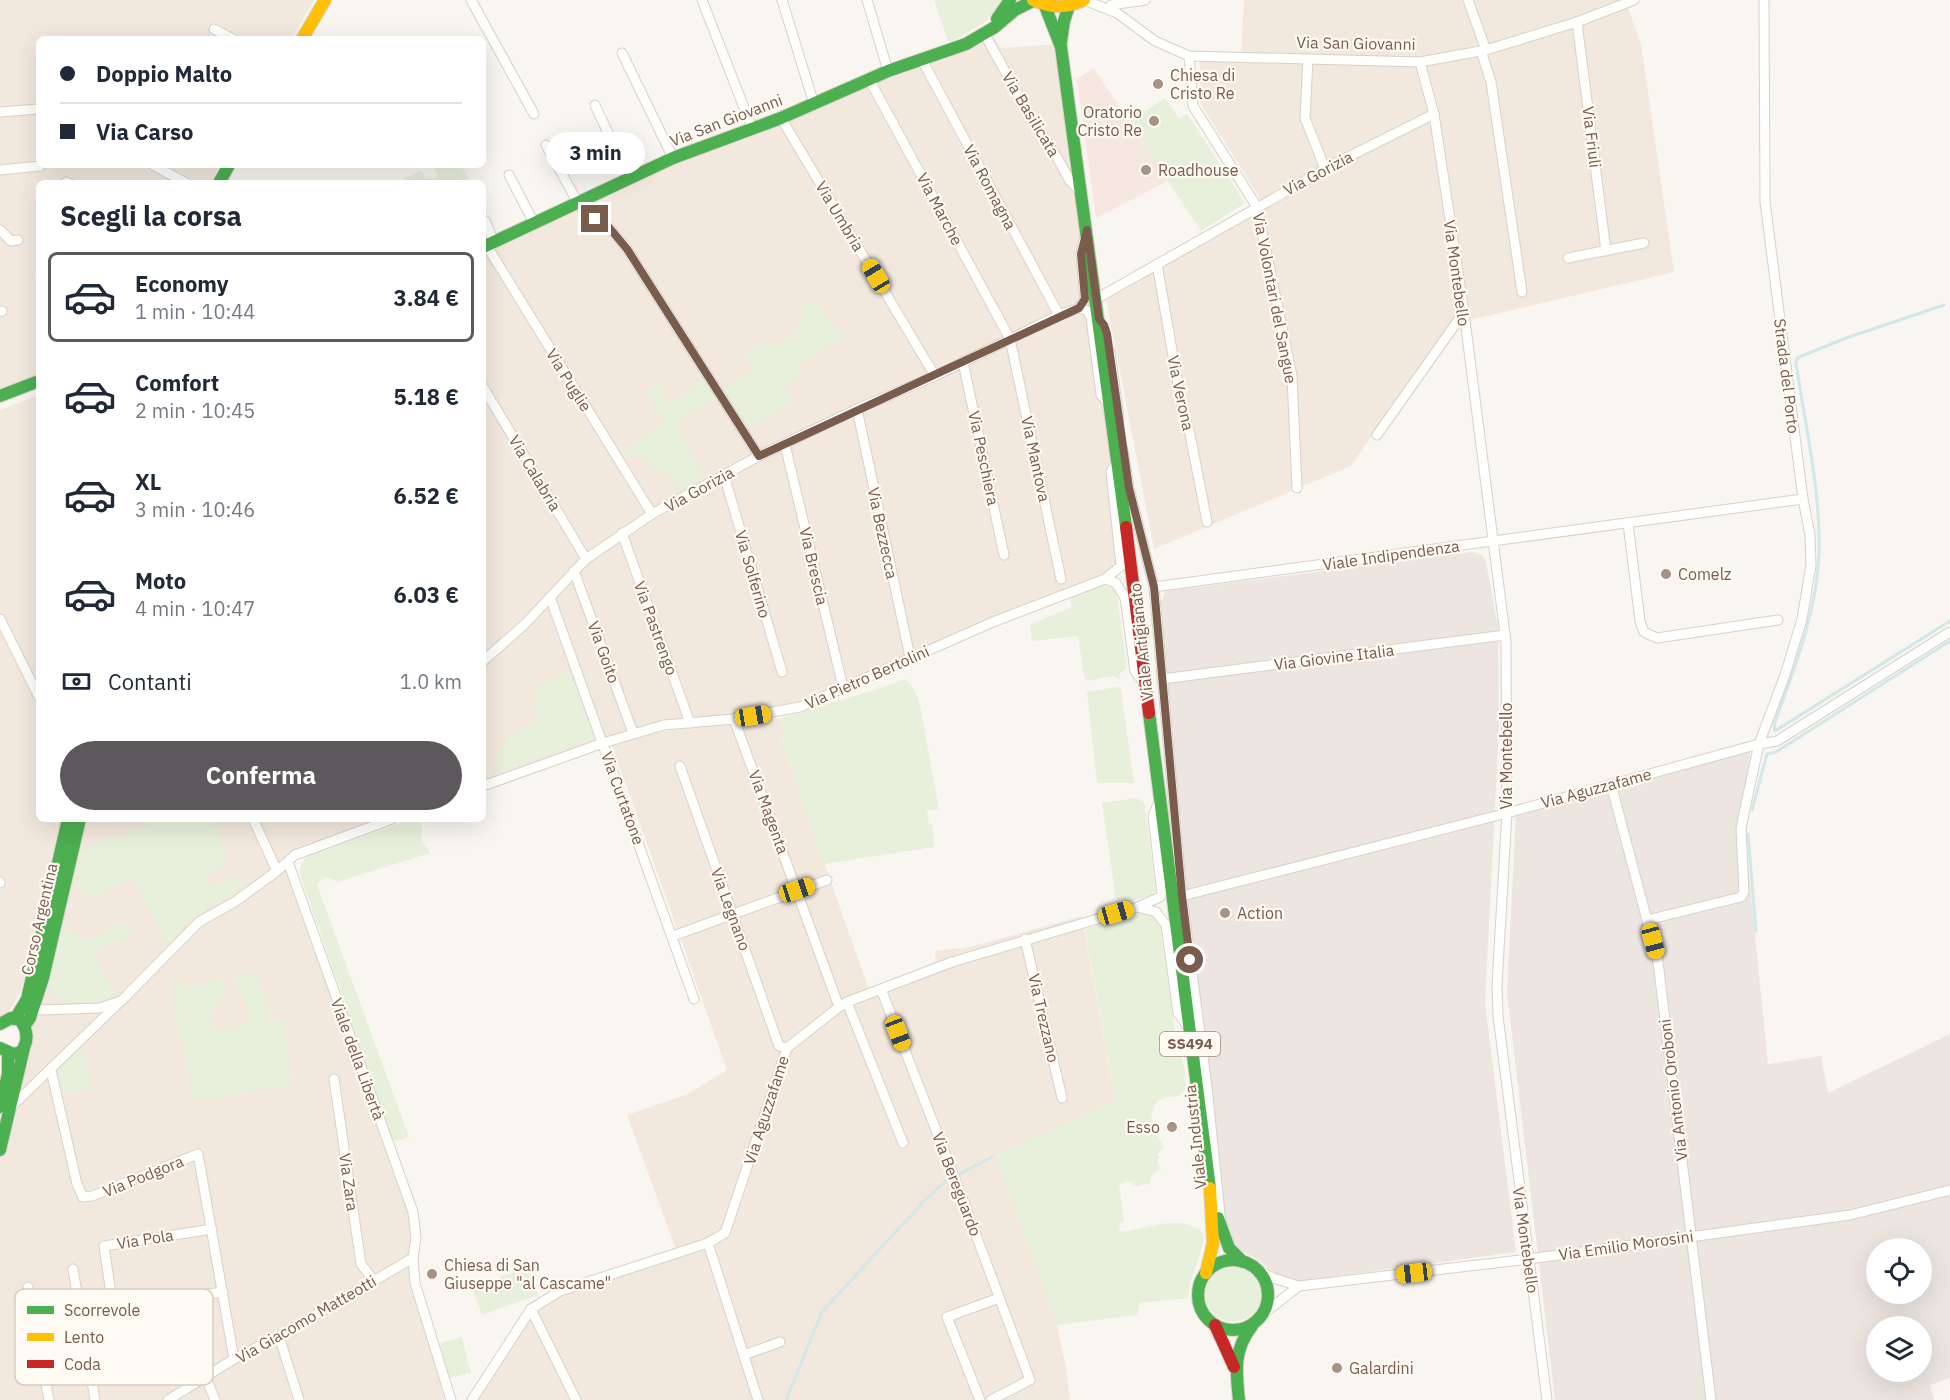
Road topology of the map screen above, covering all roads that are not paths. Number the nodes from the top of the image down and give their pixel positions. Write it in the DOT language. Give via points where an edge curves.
graph roads {
  1 [pos="471,0"];
  2 [pos="702,0"];
  3 [pos="782,0"];
  4 [pos="867,0"];
  5 [pos="1010,0"];
  6 [pos="1084,0"];
  7 [pos="1144,0"];
  8 [pos="1468,0"];
  9 [pos="1634,0"];
  10 [pos="1764,0"];
  11 [pos="321,2"];
  12 [pos="1037,2"];
  13 [pos="1622,3"];
  14 [pos="1069,6"];
  15 [pos="1111,6"];
  16 [pos="1578,22"];
  17 [pos="214,29"];
  18 [pos="984,33"];
  19 [pos="227,36"];
  20 [pos="304,36"];
  21 [pos="1061,44"];
  22 [pos="1484,51"];
  23 [pos="622,53"];
  24 [pos="1189,56"];
  25 [pos="921,58"];
  26 [pos="1308,59"];
  27 [pos="1420,62"];
  28 [pos="888,71"];
  29 [pos="869,79"];
  30 [pos="814,104"];
  31 [pos="594,105"];
  32 [pos="36,109"];
  33 [pos="0,112"];
  34 [pos="534,114"];
  35 [pos="1434,114"];
  36 [pos="781,118"];
  37 [pos="752,128"];
  38 [pos="546,145"];
  39 [pos="673,158"];
  40 [pos="36,166"];
  41 [pos="158,168"];
  42 [pos="1325,169"];
  43 [pos="0,170"];
  44 [pos="509,175"];
  45 [pos="629,178"];
  46 [pos="180,180"];
  47 [pos="1081,192"];
  48 [pos="579,203"];
  49 [pos="1257,207"];
  50 [pos="534,224"];
  51 [pos="486,229"];
  52 [pos="0,230"];
  53 [pos="1087,230"];
  54 [pos="18,240"];
  55 [pos="1644,243"];
  56 [pos="488,245"];
  57 [pos="1606,251"];
  58 [pos="1569,258"];
  59 [pos="1157,264"];
  60 [pos="1522,292"];
  61 [pos="1096,299"];
  62 [pos="1079,308"];
  63 [pos="1464,312"];
  64 [pos="1059,315"];
  65 [pos="1099,319"];
  66 [pos="1010,339"];
  67 [pos="963,362"];
  68 [pos="935,376"];
  69 [pos="36,382"];
  70 [pos="486,392"];
  71 [pos="0,396"];
  72 [pos="1110,406"];
  73 [pos="857,410"];
  74 [pos="1377,435"];
  75 [pos="785,445"];
  76 [pos="759,456"];
  77 [pos="1118,461"];
  78 [pos="724,475"];
  79 [pos="1297,488"];
  80 [pos="1803,499"];
  81 [pos="652,514"];
  82 [pos="1207,522"];
  83 [pos="1628,523"];
  84 [pos="622,534"];
  85 [pos="1493,541"];
  86 [pos="1004,555"];
  87 [pos="586,559"];
  88 [pos="574,571"];
  89 [pos="1061,579"];
  90 [pos="1105,579"];
  91 [pos="1154,587"];
  92 [pos="550,597"];
  93 [pos="0,619"];
  94 [pos="1779,620"];
  95 [pos="1950,632"];
  96 [pos="1505,635"];
  97 [pos="910,657"];
  98 [pos="486,658"];
  99 [pos="782,672"];
  100 [pos="1162,679"];
  101 [pos="1145,685"];
  102 [pos="843,687"];
  103 [pos="36,688"];
  104 [pos="734,718"];
  105 [pos="690,723"];
  106 [pos="633,733"];
  107 [pos="603,743"];
  108 [pos="1759,744"];
  109 [pos="680,766"];
  110 [pos="1611,784"];
  111 [pos="486,785"];
  112 [pos="1159,800"];
  113 [pos="1507,813"];
  114 [pos="67,822"];
  115 [pos="79,822"];
  116 [pos="254,822"];
  117 [pos="384,822"];
  118 [pos="288,862"];
  119 [pos="278,871"];
  120 [pos="827,880"];
  121 [pos="797,890"];
  122 [pos="1176,896"];
  123 [pos="1138,907"];
  124 [pos="733,914"];
  125 [pos="1647,920"];
  126 [pos="673,936"];
  127 [pos="1025,939"];
  128 [pos="881,989"];
  129 [pos="125,997"];
  130 [pos="694,999"];
  131 [pos="843,1005"];
  132 [pos="33,1009"];
  133 [pos="20,1022"];
  134 [pos="0,1024"];
  135 [pos="1188,1026"];
  136 [pos="24,1048"];
  137 [pos="786,1048"];
  138 [pos="4,1050"];
  139 [pos="51,1070"];
  140 [pos="334,1079"];
  141 [pos="1062,1098"];
  142 [pos="5,1107"];
  143 [pos="903,1143"];
  144 [pos="0,1149"];
  145 [pos="1950,1190"];
  146 [pos="1211,1192"];
  147 [pos="212,1228"];
  148 [pos="1222,1233"];
  149 [pos="1690,1236"];
  150 [pos="708,1243"];
  151 [pos="413,1258"];
  152 [pos="1529,1259"];
  153 [pos="1249,1265"];
  154 [pos="73,1269"];
  155 [pos="1206,1273"];
  156 [pos="374,1281"];
  157 [pos="1299,1286"];
  158 [pos="76,1289"];
  159 [pos="111,1289"];
  160 [pos="223,1292"];
  161 [pos="213,1293"];
  162 [pos="999,1298"];
  163 [pos="531,1310"];
  164 [pos="1260,1317"];
  165 [pos="1215,1325"];
  166 [pos="279,1336"];
  167 [pos="780,1342"];
  168 [pos="744,1355"];
  169 [pos="234,1359"];
  170 [pos="213,1373"];
  171 [pos="1236,1373"];
  172 [pos="46,1385"];
  173 [pos="92,1385"];
  174 [pos="194,1385"];
  175 [pos="209,1385"];
  176 [pos="49,1400"];
  177 [pos="95,1400"];
  178 [pos="168,1400"];
  179 [pos="215,1400"];
  180 [pos="300,1400"];
  181 [pos="451,1400"];
  182 [pos="472,1400"];
  183 [pos="576,1400"];
  184 [pos="758,1400"];
  185 [pos="980,1400"];
  186 [pos="990,1400"];
  187 [pos="1239,1400"];
  188 [pos="1245,1400"];
  189 [pos="1547,1400"];
  190 [pos="1711,1400"];
  1 -- 34 [label="street"];
  2 -- 37 [label="street"];
  3 -- 30 [label="street"];
  4 -- 28 [label="street"];
  5 -- 18 [label="main road, Via San Giovanni"];
  6 -- 14 [label="main road"];
  6 -- 15 [label="street, Via San Giovanni"];
  7 -- 15 [label="street"];
  8 -- 22 [label="street"];
  9 -- 13 [label="street, Via San Giovanni"];
  10 -- 80 [label="street, Strada del Porto" via="1765,202"];
  11 -- 20 [label="main road"];
  12 -- 14 [label="main road" via="1057,8"];
  12 -- 18 [label="main road, Via San Giovanni" via="1016,10"];
  12 -- 21 [label="main road, Viale Artigianato / SS494"];
  13 -- 16 [label="street, Via San Giovanni"];
  14 -- 21 [label="main road, Viale Artigianato / SS494"];
  15 -- 24 [label="street, Via San Giovanni" via="1155,40"];
  16 -- 22 [label="street, Via San Giovanni"];
  16 -- 57 [label="street, Via Friuli"];
  17 -- 19 [label="street"];
  18 -- 25 [label="main road, Via San Giovanni" via="954,49"];
  18 -- 47 [label="street, Via Basilicata" via="1028,113 1070,181"];
  21 -- 47 [label="main road, Viale Artigianato / SS494"];
  22 -- 27 [label="street, Via San Giovanni"];
  22 -- 60 [label="street"];
  23 -- 39 [label="street"];
  24 -- 26 [label="street, Via San Giovanni"];
  24 -- 49 [label="street, Via Volontari del Sangue" via="1193,106"];
  25 -- 28 [label="main road, Via San Giovanni"];
  25 -- 64 [label="street, Via Romagna"];
  26 -- 27 [label="street, Via San Giovanni"];
  26 -- 42 [label="street" via="1305,118"];
  27 -- 35 [label="street"];
  28 -- 29 [label="main road, Via San Giovanni"];
  29 -- 30 [label="main road, Via San Giovanni"];
  29 -- 66 [label="street, Via Marche"];
  30 -- 36 [label="main road, Via San Giovanni"];
  31 -- 45 [label="street"];
  32 -- 33 [label="street"];
  35 -- 42 [label="street, Via Gorizia"];
  35 -- 63 [label="street, Via Montebello"];
  36 -- 37 [label="main road, Via San Giovanni"];
  36 -- 68 [label="street, Via Umbria"];
  37 -- 39 [label="main road, Via San Giovanni"];
  38 -- 48 [label="street"];
  39 -- 45 [label="main road, Via San Giovanni"];
  40 -- 43 [label="street"];
  41 -- 46 [label="street"];
  42 -- 49 [label="street, Via Gorizia"];
  44 -- 50 [label="street"];
  45 -- 48 [label="main road, Via San Giovanni"];
  47 -- 53 [label="main road, Viale Artigianato / SS494"];
  48 -- 50 [label="main road, Via San Giovanni"];
  48 -- 76 [label="street" via="583,212 607,225 627,249"];
  49 -- 59 [label="street, Via Gorizia"];
  49 -- 79 [label="street, Via Volontari del Sangue" via="1292,376"];
  50 -- 56 [label="main road, Via San Giovanni"];
  51 -- 56 [label="street, Via Puglie"];
  52 -- 54 [label="street" via="11,241"];
  53 -- 61 [label="main road, Viale Artigianato / SS494"];
  53 -- 62 [label="street" via="1081,254 1085,299"];
  55 -- 57 [label="street"];
  56 -- 81 [label="street, Via Puglie"];
  57 -- 58 [label="street"];
  59 -- 61 [label="street, Via Gorizia"];
  59 -- 82 [label="street, Via Verona"];
  61 -- 65 [label="main road, Viale Artigianato / SS494"];
  62 -- 64 [label="street, Via Gorizia"];
  62 -- 72 [label="street" via="1088,311 1101,395"];
  63 -- 74 [label="street"];
  63 -- 85 [label="street, Via Montebello"];
  64 -- 66 [label="street, Via Gorizia"];
  65 -- 72 [label="main road, Viale Artigianato / SS494"];
  65 -- 91 [label="street, Viale Artigianato" via="1107,334 1129,488"];
  66 -- 67 [label="street, Via Gorizia"];
  66 -- 89 [label="street, Via Mantova"];
  67 -- 68 [label="street, Via Gorizia"];
  67 -- 86 [label="street, Via Peschiera"];
  68 -- 73 [label="street, Via Gorizia"];
  69 -- 71 [label="main road"];
  70 -- 87 [label="street, Via Calabria"];
  72 -- 77 [label="main road, Viale Artigianato / SS494"];
  73 -- 75 [label="street, Via Gorizia"];
  73 -- 97 [label="street, Via Bezzecca"];
  75 -- 76 [label="street, Via Gorizia"];
  75 -- 102 [label="street, Via Brescia"];
  76 -- 78 [label="street, Via Gorizia"];
  77 -- 90 [label="street" via="1111,472 1121,566"];
  77 -- 101 [label="main road, Viale Artigianato / SS494"];
  78 -- 81 [label="street, Via Gorizia"];
  78 -- 99 [label="street, Via Solferino"];
  80 -- 83 [label="street, Viale Indipendenza"];
  80 -- 108 [label="street, Strada del Porto" via="1811,565 1802,619"];
  81 -- 84 [label="street, Via Gorizia"];
  83 -- 85 [label="street, Viale Indipendenza"];
  83 -- 94 [label="street" via="1644,632 1657,638"];
  84 -- 87 [label="street, Via Gorizia"];
  84 -- 105 [label="street, Via Pastrengo"];
  85 -- 91 [label="street, Viale Indipendenza"];
  85 -- 96 [label="street, Via Montebello"];
  87 -- 88 [label="street, Via Gorizia"];
  88 -- 92 [label="street, Via Gorizia"];
  88 -- 106 [label="street, Via Goito"];
  90 -- 97 [label="street, Via Pietro Bertolini"];
  90 -- 101 [label="street" via="1116,583 1125,598 1135,671"];
  91 -- 100 [label="street, Viale Artigianato"];
  92 -- 98 [label="street, Via Gorizia"];
  92 -- 107 [label="street, Via Curtatone"];
  93 -- 103 [label="street"];
  95 -- 108 [label="street, Via Aguzzafame" via="1777,741"];
  96 -- 100 [label="street, Via Giovine Italia"];
  96 -- 113 [label="street, Via Montebello"];
  97 -- 102 [label="street, Via Pietro Bertolini"];
  100 -- 122 [label="street, Viale Artigianato"];
  101 -- 112 [label="main road, Viale Artigianato / SS494"];
  102 -- 104 [label="street, Via Pietro Bertolini" via="800,707"];
  104 -- 105 [label="street, Via Pietro Bertolini"];
  104 -- 121 [label="street, Via Magenta"];
  105 -- 106 [label="street, Via Pietro Bertolini"];
  106 -- 107 [label="street, Via Pietro Bertolini"];
  107 -- 111 [label="street, Via Pietro Bertolini"];
  107 -- 126 [label="street, Via Curtatone"];
  108 -- 110 [label="street, Via Aguzzafame"];
  108 -- 125 [label="street, Strada del Porto" via="1741,829 1741,897"];
  109 -- 124 [label="street, Via Legnano"];
  110 -- 113 [label="street, Via Aguzzafame"];
  110 -- 125 [label="street, Via Antonio Oroboni"];
  112 -- 122 [label="main road, Viale Artigianato / SS494"];
  112 -- 123 [label="street, Via Aguzzafame" via="1153,816 1162,894"];
  113 -- 122 [label="street, Via Aguzzafame"];
  113 -- 152 [label="street, Via Montebello" via="1498,1016"];
  114 -- 133 [label="main road, Corso Argentina"];
  115 -- 132 [label="main road, Corso Argentina"];
  116 -- 119 [label="street"];
  117 -- 118 [label="street" via="296,855"];
  118 -- 119 [label="street"];
  118 -- 151 [label="street, Viale della Libertà" via="413,1212"];
  119 -- 129 [label="street" via="200,922"];
  120 -- 121 [label="street"];
  121 -- 124 [label="street"];
  121 -- 131 [label="street, Via Magenta"];
  122 -- 135 [label="main road, Viale Industria / SS494"];
  122 -- 148 [label="street, Viale Industria" via="1207,1087"];
  123 -- 127 [label="street, Via Aguzzafame"];
  123 -- 135 [label="street" via="1156,912 1164,920 1178,1013"];
  124 -- 126 [label="street"];
  124 -- 137 [label="street, Via Legnano" via="780,1046"];
  125 -- 149 [label="street, Via Antonio Oroboni" via="1658,962"];
  126 -- 130 [label="street, Via Curtatone"];
  127 -- 128 [label="street, Via Aguzzafame"];
  127 -- 141 [label="street, Via Trezzano"];
  128 -- 131 [label="street, Via Aguzzafame"];
  128 -- 162 [label="street, Via Bereguardo"];
  129 -- 132 [label="street" via="99,1008"];
  129 -- 139 [label="street"];
  131 -- 137 [label="street, Via Aguzzafame"];
  131 -- 143 [label="street, Via Magenta"];
  132 -- 133 [label="main road, Corso Argentina"];
  133 -- 134 [label="main road" via="8,1020"];
  133 -- 136 [label="main road" via="29,1036"];
  135 -- 146 [label="main road, Viale Industria / SS494"];
  136 -- 138 [label="main road" via="18,1052"];
  136 -- 142 [label="main road"];
  137 -- 150 [label="street, Via Aguzzafame" via="725,1233"];
  138 -- 142 [label="main road" via="8,1074"];
  139 -- 142 [label="street"];
  139 -- 147 [label="street, Via Podgora" via="82,1197 198,1154"];
  140 -- 156 [label="street, Via Zara" via="361,1264"];
  142 -- 144 [label="main road"];
  145 -- 149 [label="street, Via Emilio Morosini" via="1850,1215"];
  146 -- 148 [label="main road, Viale Industria / SS494"];
  146 -- 155 [label="main road, Viale Industria / SS494" via="1213,1243"];
  147 -- 159 [label="street, Via Pola" via="105,1246"];
  147 -- 160 [label="street, Via Podgora"];
  148 -- 153 [label="main road, Viale Industria / SS494" via="1236,1257"];
  149 -- 152 [label="street, Via Emilio Morosini"];
  149 -- 190 [label="street, Via Antonio Oroboni"];
  150 -- 163 [label="street, Via Aguzzafame" via="560,1291"];
  150 -- 168 [label="street"];
  151 -- 156 [label="street, Via Giacomo Matteotti"];
  151 -- 181 [label="street, Viale della Libertà" via="415,1283"];
  152 -- 157 [label="street, Via Emilio Morosini"];
  152 -- 189 [label="street, Via Montebello"];
  153 -- 155 [label="main road" via="1223,1262"];
  153 -- 157 [label="street, Via Emilio Morosini"];
  153 -- 164 [label="main road, Viale Industria / SS494" via="1263,1278 1267,1290 1267,1302"];
  154 -- 158 [label="street"];
  155 -- 165 [label="main road, Viale Industria / SS494" via="1198,1291 1199,1304"];
  156 -- 166 [label="street, Via Giacomo Matteotti"];
  157 -- 164 [label="street"];
  160 -- 161 [label="street"];
  160 -- 169 [label="street, Via Podgora"];
  162 -- 185 [label="street" via="947,1317"];
  162 -- 186 [label="street, Via Bereguardo" via="1030,1380"];
  163 -- 182 [label="street, Via Aguzzafame"];
  163 -- 183 [label="street"];
  164 -- 165 [label="main road" via="1246,1328 1233,1330"];
  164 -- 171 [label="main road, Viale Industria / SS494" via="1237,1349"];
  165 -- 171 [label="main road, Viale Industria / SS494"];
  166 -- 169 [label="street, Via Giacomo Matteotti"];
  166 -- 180 [label="street"];
  167 -- 168 [label="street"];
  168 -- 184 [label="street"];
  169 -- 170 [label="street, Via Giacomo Matteotti"];
  171 -- 187 [label="main road, Viale Industria / SS494"];
  171 -- 188 [label="street"];
  172 -- 176 [label="street"];
  173 -- 177 [label="street"];
  174 -- 178 [label="street, Via Giacomo Matteotti"];
  175 -- 179 [label="street"];
}
